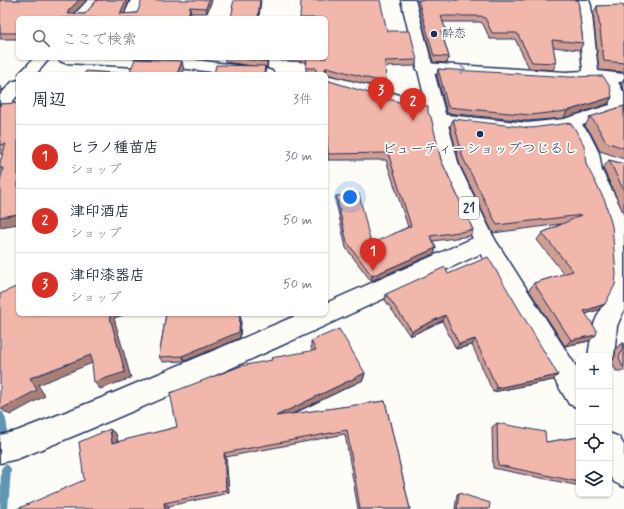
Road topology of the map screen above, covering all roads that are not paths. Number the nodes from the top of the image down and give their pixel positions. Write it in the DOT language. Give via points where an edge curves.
graph roads {
  1 [pos="95,0"];
  2 [pos="138,0"];
  3 [pos="408,0"];
  4 [pos="583,4"];
  5 [pos="600,9"];
  6 [pos="80,16"];
  7 [pos="131,16"];
  8 [pos="40,60"];
  9 [pos="112,60"];
  10 [pos="424,68"];
  11 [pos="29,72"];
  12 [pos="250,72"];
  13 [pos="607,77"];
  14 [pos="328,80"];
  15 [pos="16,87"];
  16 [pos="0,105"];
  17 [pos="435,112"];
  18 [pos="570,123"];
  19 [pos="485,242"];
  20 [pos="328,313"];
  21 [pos="322,316"];
  22 [pos="601,353"];
  23 [pos="576,391"];
  24 [pos="0,449"];
  25 [pos="612,452"];
  26 [pos="624,472"];
  1 -- 6 [label="street"];
  2 -- 7 [label="street"];
  3 -- 10 [label="street, 21"];
  4 -- 5 [label="street"];
  4 -- 13 [label="street"];
  8 -- 11 [label="street"];
  9 -- 12 [label="street" via="188,64"];
  10 -- 13 [label="street, one-way" via="566,77"];
  10 -- 17 [label="street, 21"];
  13 -- 18 [label="street" via="616,93 619,108"];
  14 -- 17 [label="street" via="358,87"];
  15 -- 16 [label="street"];
  17 -- 18 [label="street" via="527,129"];
  17 -- 19 [label="street, 21" via="450,166"];
  18 -- 22 [label="street" via="580,132 598,158 592,171 611,208 618,233 621,294 605,326"];
  19 -- 20 [label="street"];
  19 -- 23 [label="street, 21"];
  21 -- 24 [label="street" via="106,410 17,445"];
  25 -- 26 [label="street"];
}
